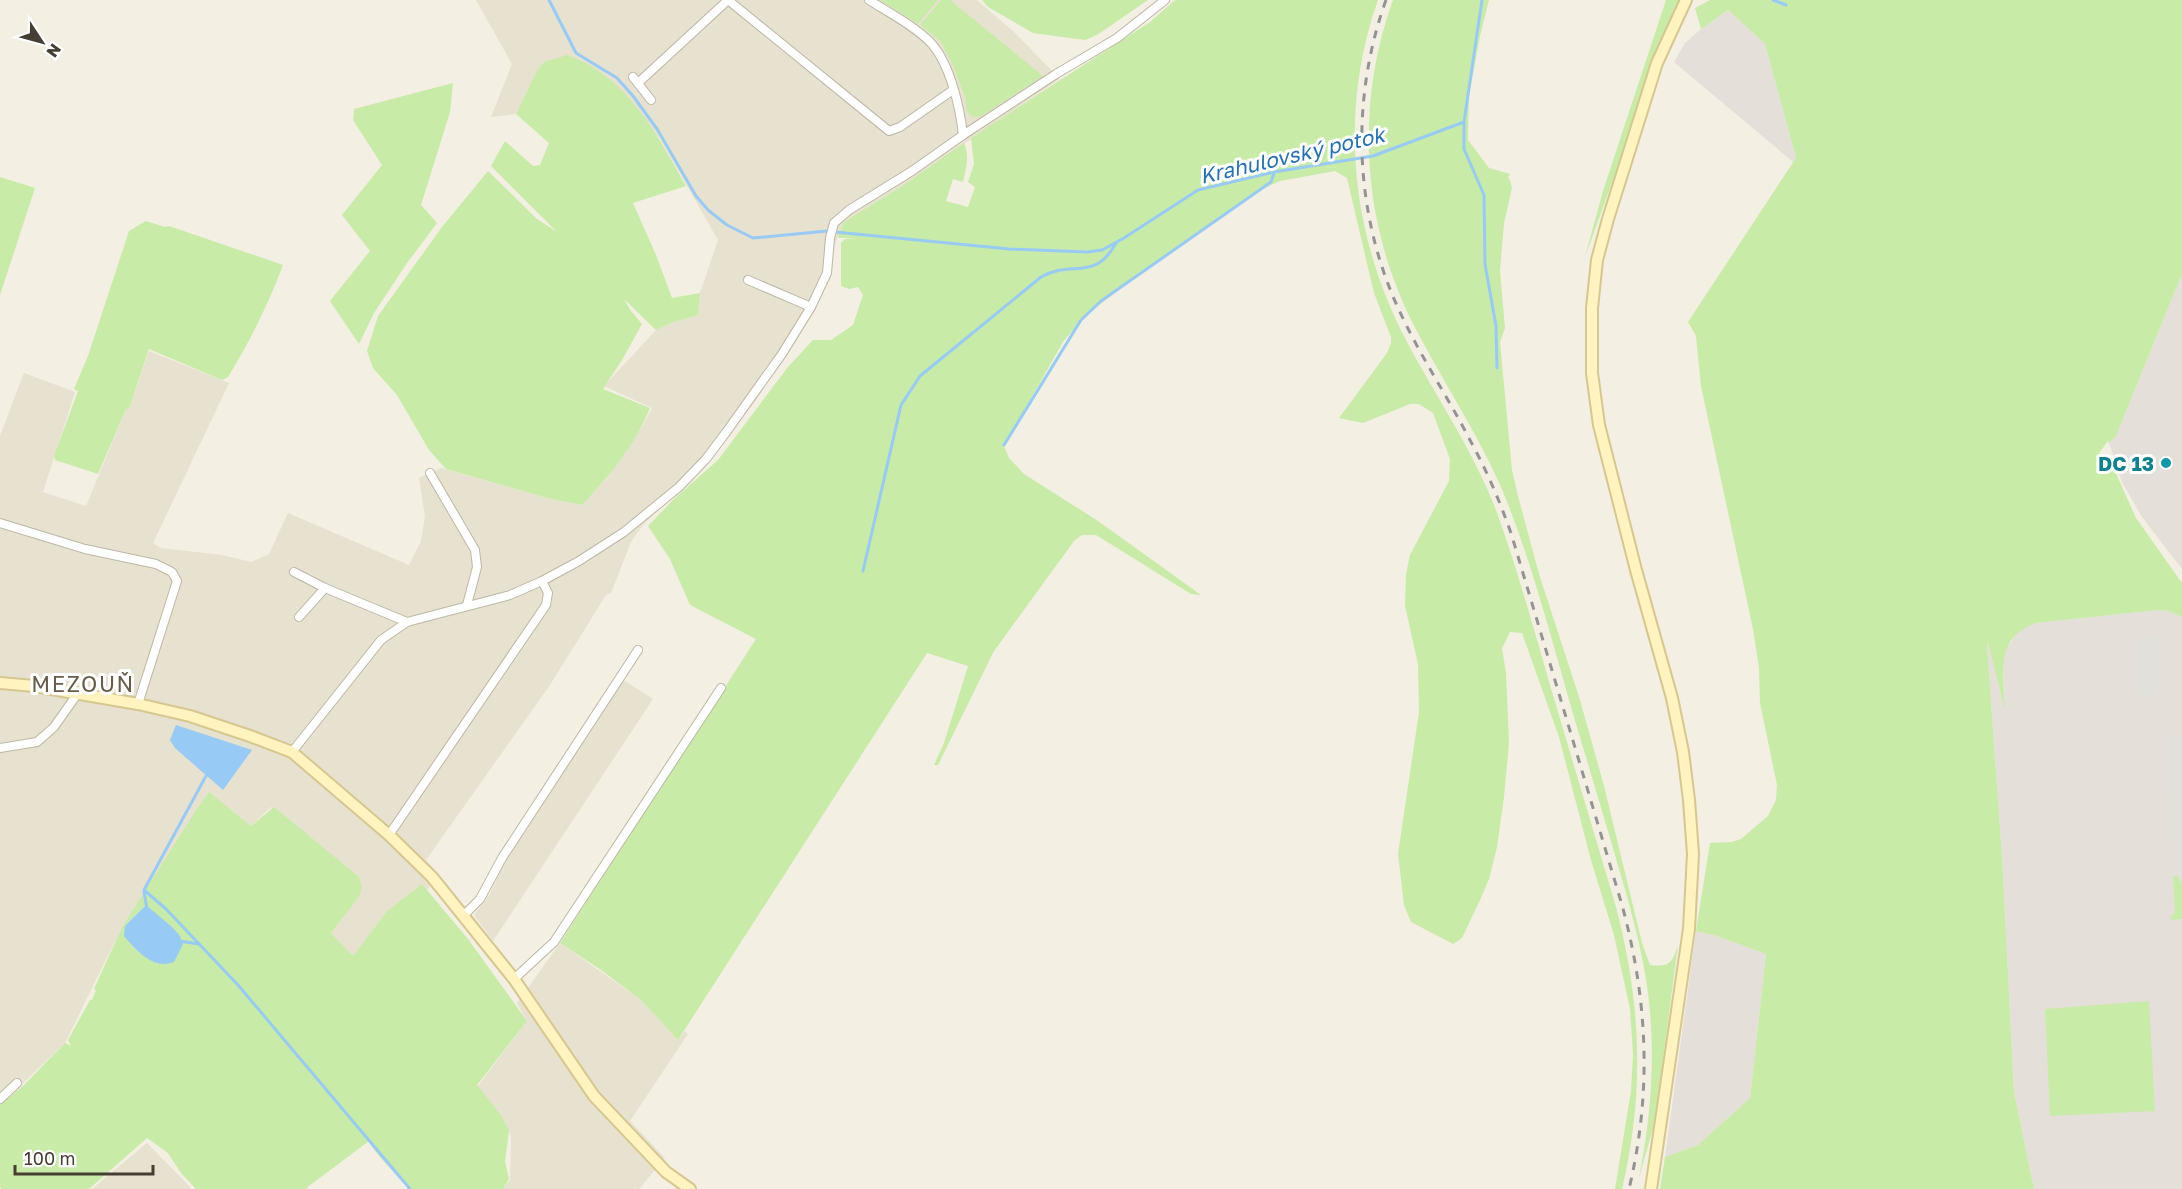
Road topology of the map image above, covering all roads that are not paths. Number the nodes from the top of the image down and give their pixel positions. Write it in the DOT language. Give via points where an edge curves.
graph roads {
  1 [pos="728,0"];
  2 [pos="869,0"];
  3 [pos="1165,0"];
  4 [pos="1686,0"];
  5 [pos="953,90"];
  6 [pos="651,100"];
  7 [pos="963,135"];
  8 [pos="748,280"];
  9 [pos="811,307"];
  10 [pos="430,473"];
  11 [pos="0,523"];
  12 [pos="294,572"];
  13 [pos="542,581"];
  14 [pos="325,588"];
  15 [pos="467,605"];
  16 [pos="299,617"];
  17 [pos="407,622"];
  18 [pos="638,650"];
  19 [pos="0,683"];
  20 [pos="721,688"];
  21 [pos="78,693"];
  22 [pos="138,704"];
  23 [pos="0,748"];
  24 [pos="292,752"];
  25 [pos="389,835"];
  26 [pos="465,915"];
  27 [pos="514,979"];
  28 [pos="17,1083"];
  29 [pos="0,1099"];
  30 [pos="690,1189"];
  31 [pos="1651,1189"];
  1 -- 5 [label="street" via="889,131"];
  1 -- 6 [label="street" via="636,80"];
  2 -- 5 [label="street" via="930,42"];
  3 -- 7 [label="street" via="1117,38"];
  4 -- 31 [label="street" via="1657,63 1608,219 1592,308 1592,373 1599,425 1672,698 1683,752 1693,854 1689,929"];
  5 -- 7 [label="street"];
  7 -- 9 [label="street" via="834,223 827,273"];
  8 -- 9 [label="street"];
  9 -- 13 [label="street" via="727,431 679,487 624,532"];
  10 -- 15 [label="street" via="476,550 477,567"];
  11 -- 22 [label="street" via="85,549 156,564 172,572 177,580"];
  12 -- 14 [label="street"];
  13 -- 15 [label="street" via="510,595"];
  13 -- 25 [label="street" via="548,593 546,605"];
  14 -- 16 [label="street"];
  14 -- 17 [label="street"];
  15 -- 17 [label="street"];
  17 -- 24 [label="street" via="381,640"];
  18 -- 26 [label="street" via="502,858 480,899"];
  19 -- 21 [label="street"];
  20 -- 27 [label="street" via="554,942"];
  21 -- 22 [label="street"];
  21 -- 23 [label="street" via="54,727 37,742"];
  22 -- 24 [label="street" via="190,716"];
  24 -- 25 [label="street"];
  25 -- 26 [label="street"];
  26 -- 27 [label="street"];
  27 -- 30 [label="street" via="594,1096 666,1172"];
  28 -- 29 [label="street"];
}
